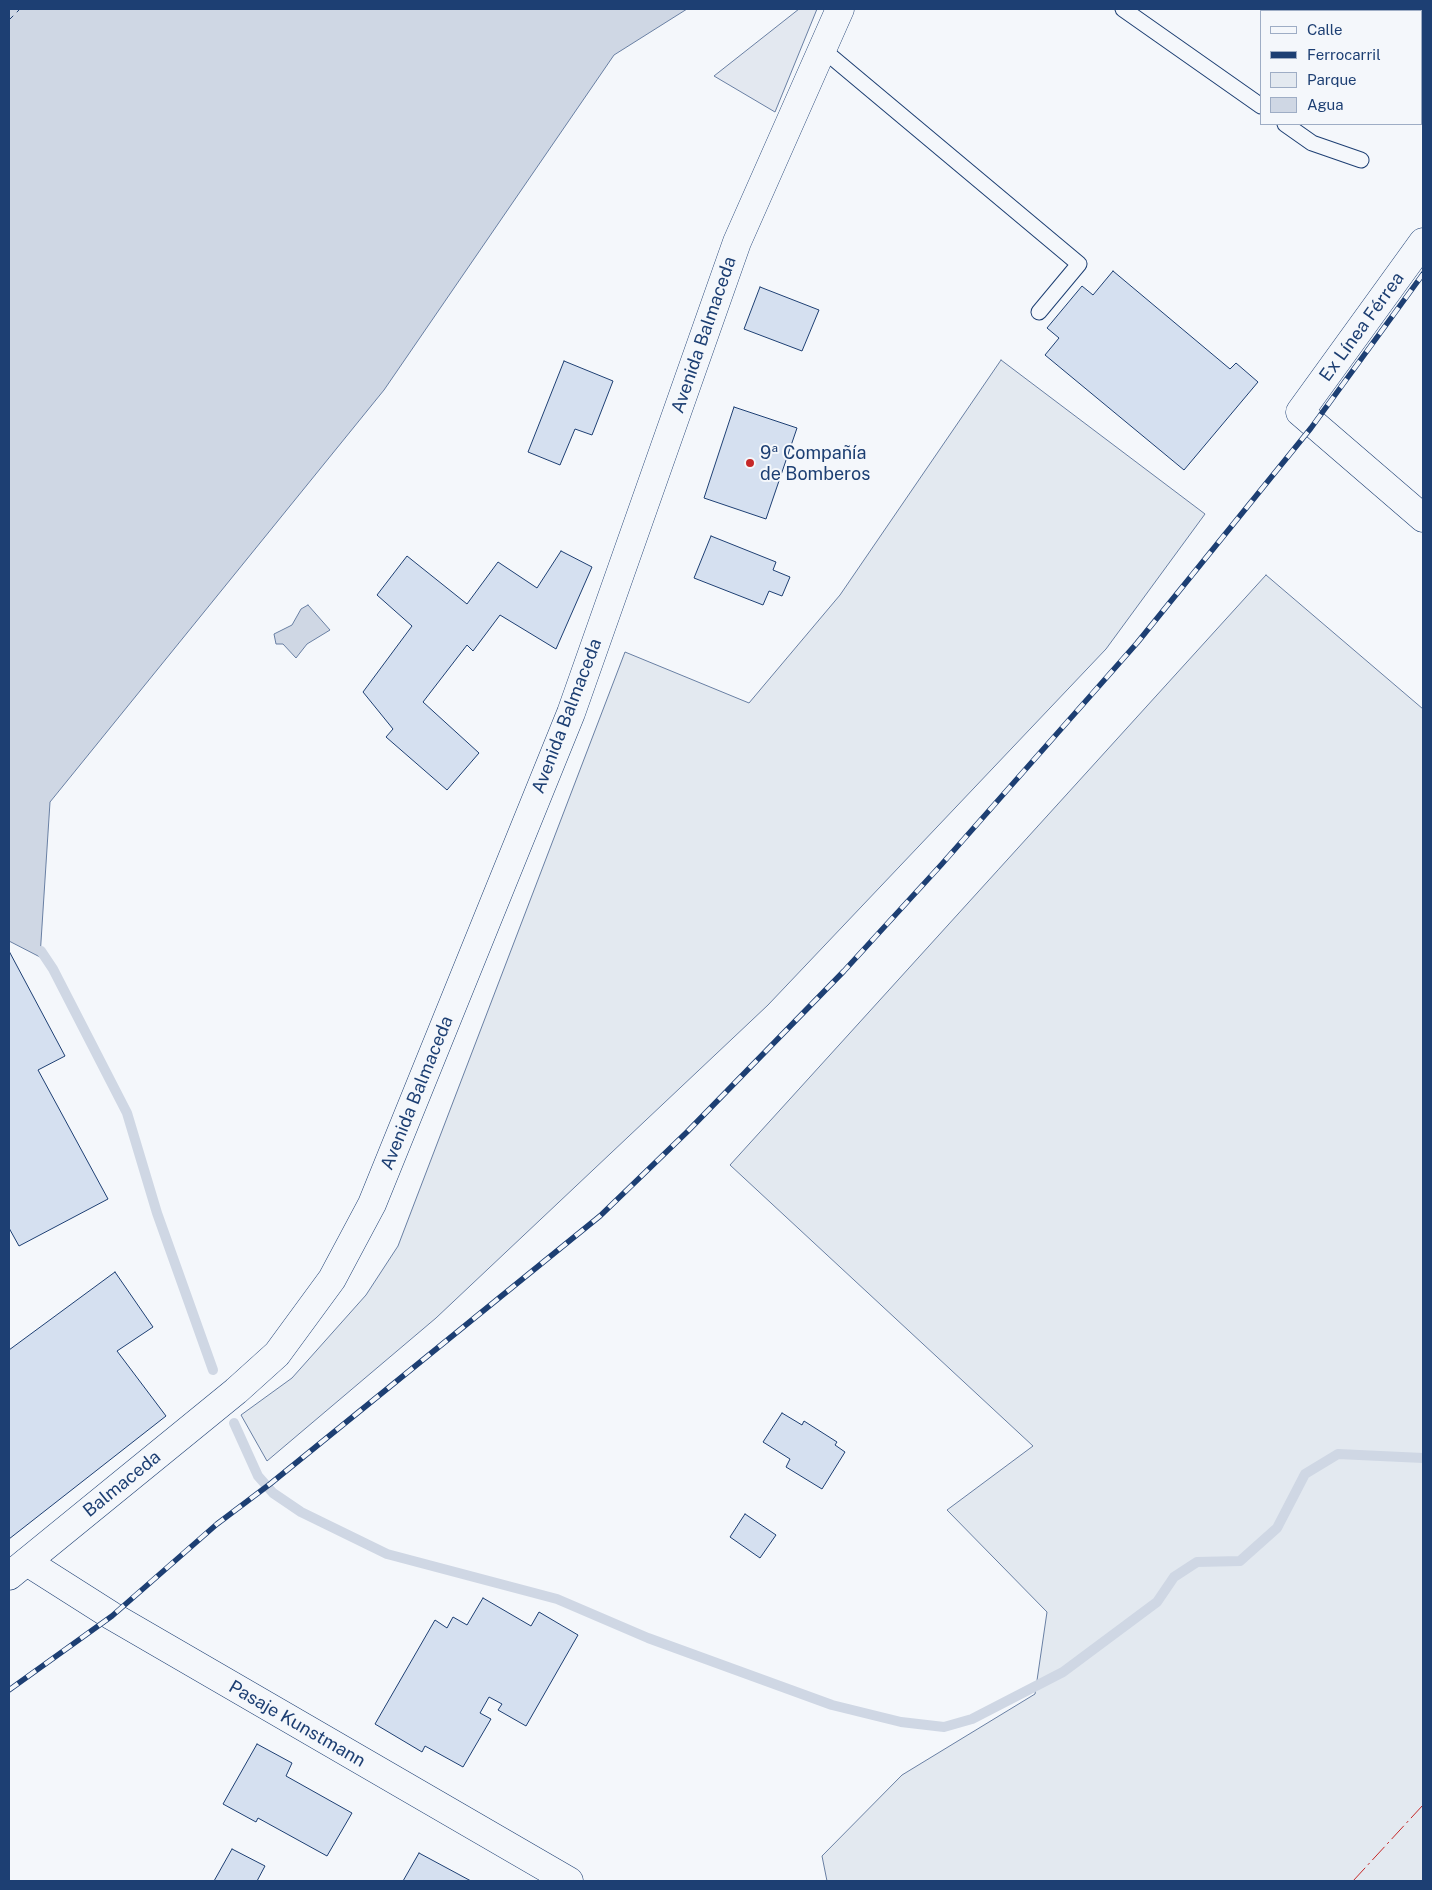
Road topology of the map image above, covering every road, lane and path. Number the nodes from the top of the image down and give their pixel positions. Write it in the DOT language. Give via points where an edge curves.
graph roads {
  1 [pos="840,9"];
  2 [pos="1123,9"];
  3 [pos="821,48"];
  4 [pos="1260,105"];
  5 [pos="1286,125"];
  6 [pos="1361,160"];
  7 [pos="1423,242"];
  8 [pos="1039,312"];
  9 [pos="1423,518"];
  10 [pos="236,1391"];
  11 [pos="18,1569"];
  12 [pos="569,1881"];
  1 -- 3 [label="main road, Avenida Balmaceda"];
  2 -- 4 [label="lane"];
  3 -- 8 [label="lane" via="1078,264"];
  3 -- 10 [label="main road, Avenida Balmaceda" via="737,242 571,713 372,1204 332,1279 277,1354"];
  5 -- 6 [label="lane" via="1312,143"];
  7 -- 9 [label="main road, Ex Línea Férrea" via="1300,412"];
  10 -- 11 [label="main road, Balmaceda"];
  11 -- 12 [label="main road, Pasaje Kunstmann" via="112,1616"];
}
